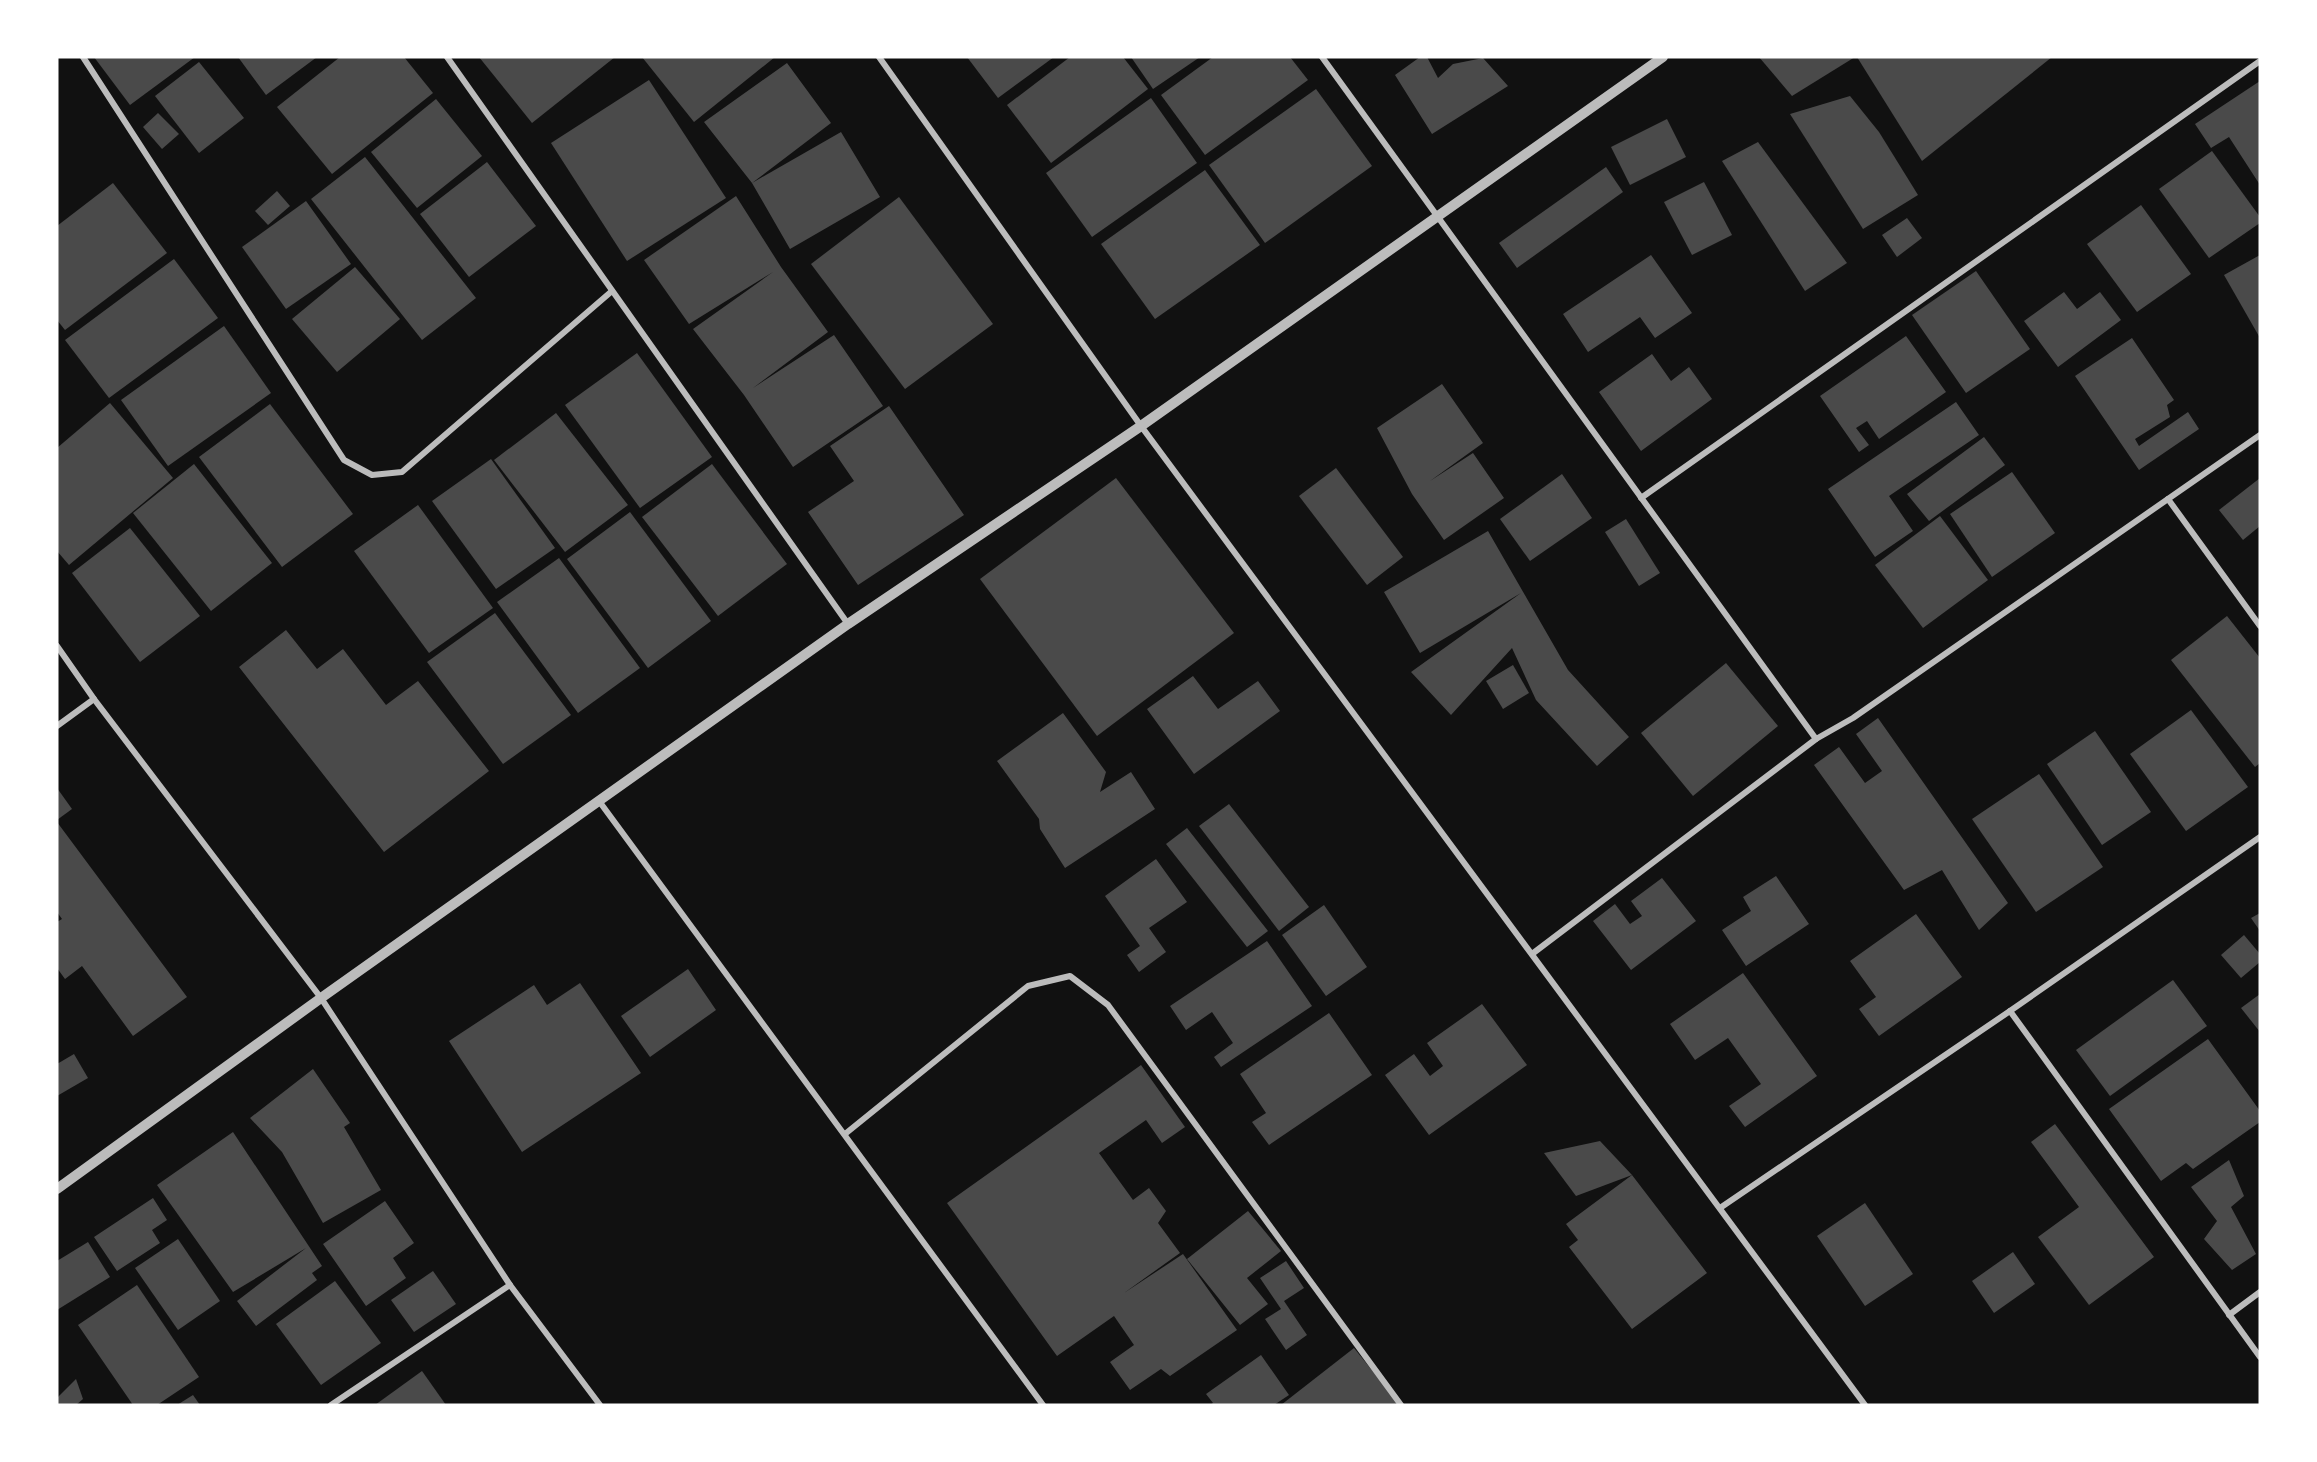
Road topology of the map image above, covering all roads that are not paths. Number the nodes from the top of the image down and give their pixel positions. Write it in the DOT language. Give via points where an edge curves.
graph roads {
  1 [pos="83,57"];
  2 [pos="447,57"];
  3 [pos="879,57"];
  4 [pos="1322,57"];
  5 [pos="1664,57"];
  6 [pos="2260,62"];
  7 [pos="1436,217"];
  8 [pos="612,291"];
  9 [pos="1142,426"];
  10 [pos="2260,435"];
  11 [pos="1641,498"];
  12 [pos="2168,499"];
  13 [pos="848,624"];
  14 [pos="2260,626"];
  15 [pos="57,646"];
  16 [pos="94,699"];
  17 [pos="57,726"];
  18 [pos="1816,740"];
  19 [pos="599,801"];
  20 [pos="2260,837"];
  21 [pos="1532,954"];
  22 [pos="321,998"];
  23 [pos="2010,1011"];
  24 [pos="845,1134"];
  25 [pos="57,1189"];
  26 [pos="1720,1208"];
  27 [pos="510,1285"];
  28 [pos="2260,1292"];
  29 [pos="2229,1315"];
  30 [pos="2260,1357"];
  31 [pos="331,1405"];
  32 [pos="600,1405"];
  33 [pos="1042,1405"];
  34 [pos="1401,1405"];
  35 [pos="1865,1405"];
  1 -- 8 [label="street" via="344,460 372,475 402,472"];
  2 -- 8 [label="street"];
  3 -- 9 [label="street"];
  4 -- 7 [label="street"];
  5 -- 7 [label="street"];
  6 -- 11 [label="street"];
  7 -- 9 [label="street"];
  7 -- 11 [label="street"];
  8 -- 13 [label="street"];
  9 -- 13 [label="street"];
  9 -- 21 [label="street"];
  10 -- 12 [label="street"];
  11 -- 18 [label="street"];
  12 -- 14 [label="street"];
  12 -- 18 [label="street"];
  13 -- 19 [label="street"];
  15 -- 16 [label="street"];
  16 -- 17 [label="street"];
  16 -- 22 [label="street"];
  18 -- 21 [label="street"];
  19 -- 22 [label="street"];
  19 -- 24 [label="street"];
  20 -- 23 [label="street"];
  21 -- 26 [label="street"];
  22 -- 25 [label="street"];
  22 -- 27 [label="street"];
  23 -- 26 [label="street"];
  23 -- 29 [label="street"];
  24 -- 33 [label="street"];
  24 -- 34 [label="street" via="1028,987 1070,976 1108,1005"];
  26 -- 35 [label="street"];
  27 -- 31 [label="street"];
  27 -- 32 [label="street"];
  28 -- 29 [label="street"];
  29 -- 30 [label="street"];
}
